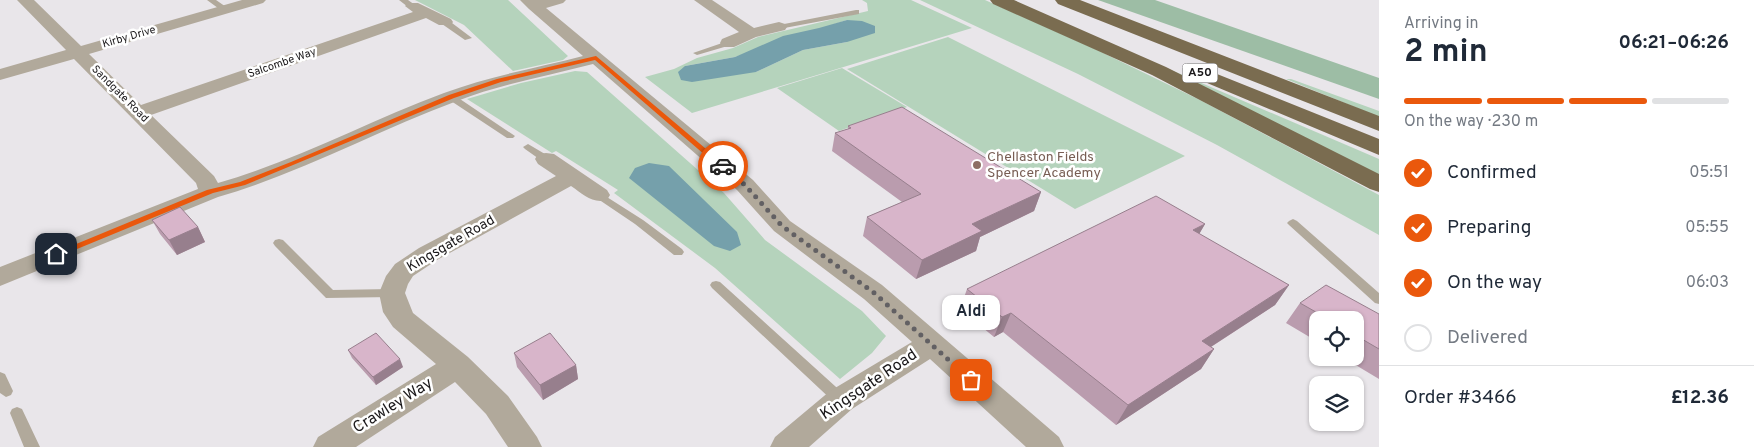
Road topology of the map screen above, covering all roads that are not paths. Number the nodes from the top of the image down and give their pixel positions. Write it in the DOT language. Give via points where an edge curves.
graph roads {
  1 [pos="25,0"];
  2 [pos="258,0"];
  3 [pos="558,0"];
  4 [pos="702,0"];
  5 [pos="1000,0"];
  6 [pos="1019,0"];
  7 [pos="1064,0"];
  8 [pos="1079,0"];
  9 [pos="531,3"];
  10 [pos="218,5"];
  11 [pos="413,6"];
  12 [pos="856,12"];
  13 [pos="445,22"];
  14 [pos="779,28"];
  15 [pos="752,33"];
  16 [pos="468,38"];
  17 [pos="728,43"];
  18 [pos="78,52"];
  19 [pos="697,54"];
  20 [pos="596,58"];
  21 [pos="0,74"];
  22 [pos="451,96"];
  23 [pos="1379,105"];
  24 [pos="138,113"];
  25 [pos="1379,124"];
  26 [pos="510,136"];
  27 [pos="1379,148"];
  28 [pos="537,153"];
  29 [pos="571,177"];
  30 [pos="1379,184"];
  31 [pos="210,192"];
  32 [pos="599,195"];
  33 [pos="1293,223"];
  34 [pos="279,243"];
  35 [pos="678,252"];
  36 [pos="0,277"];
  37 [pos="716,285"];
  38 [pos="392,293"];
  39 [pos="1379,300"];
  40 [pos="930,345"];
  41 [pos="458,365"];
  42 [pos="0,378"];
  43 [pos="6,391"];
  44 [pos="841,400"];
  45 [pos="17,413"];
  46 [pos="32,447"];
  47 [pos="329,447"];
  48 [pos="526,447"];
  49 [pos="786,447"];
  50 [pos="1048,447"];
  1 -- 18 [label="street, Sandgate Road"];
  2 -- 10 [label="street, Kirby Drive"];
  3 -- 9 [label="street"];
  4 -- 15 [label="street"];
  5 -- 30 [label="highway" via="1167,75"];
  6 -- 27 [label="highway, A50"];
  7 -- 25 [label="highway, A50"];
  8 -- 23 [label="highway"];
  9 -- 20 [label="street"];
  10 -- 18 [label="street, Kirby Drive"];
  11 -- 13 [label="street, Salcombe Way"];
  11 -- 24 [label="street, Salcombe Way"];
  12 -- 14 [label="lane"];
  13 -- 16 [label="lane"];
  14 -- 15 [label="street"];
  15 -- 17 [label="street"];
  17 -- 19 [label="lane"];
  18 -- 21 [label="street, Kirby Drive"];
  18 -- 24 [label="street, Sandgate Road"];
  20 -- 22 [label="street" via="499,80"];
  20 -- 40 [label="street" via="745,185 782,226 873,292"];
  22 -- 26 [label="lane"];
  22 -- 31 [label="street" via="294,164"];
  24 -- 31 [label="street, Sandgate Road" via="206,181"];
  28 -- 29 [label="street"];
  29 -- 32 [label="street"];
  29 -- 38 [label="street, Kingsgate Road" via="428,254 404,270"];
  31 -- 36 [label="street"];
  32 -- 35 [label="lane"];
  33 -- 39 [label="lane"];
  34 -- 38 [label="lane" via="330,295"];
  37 -- 44 [label="lane"];
  38 -- 41 [label="street" via="397,312 404,320"];
  40 -- 44 [label="street, Kingsgate Road"];
  40 -- 50 [label="street"];
  41 -- 47 [label="street, Crawley Way"];
  41 -- 48 [label="street" via="497,406"];
  42 -- 43 [label="lane"];
  44 -- 49 [label="street, Kingsgate Road"];
  45 -- 46 [label="lane"];
}
